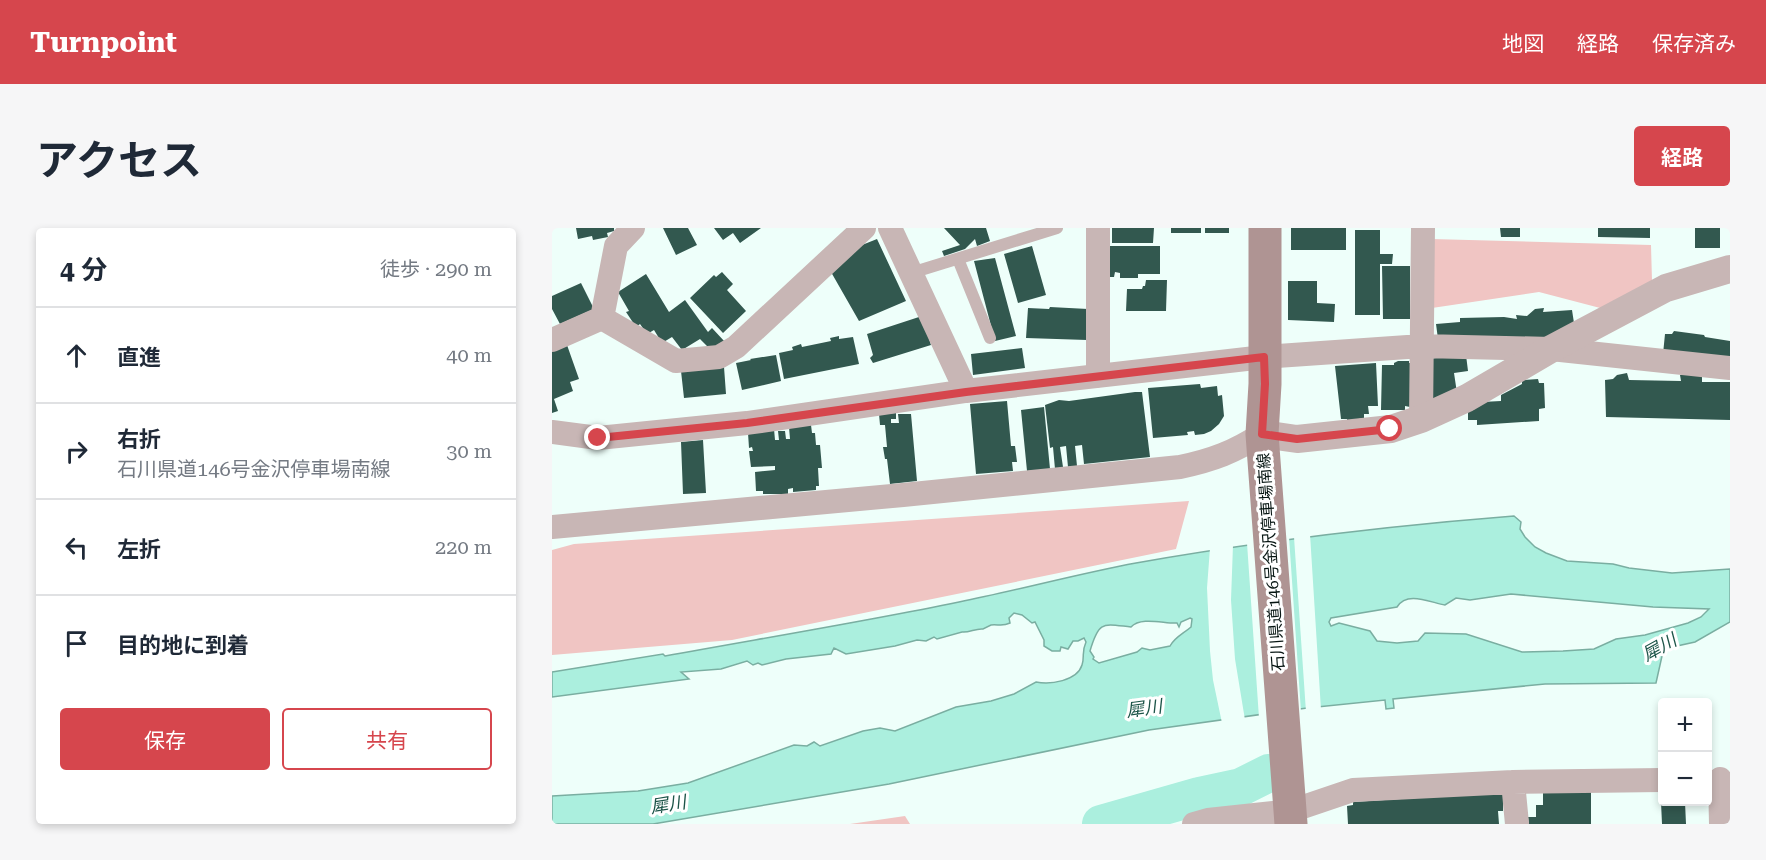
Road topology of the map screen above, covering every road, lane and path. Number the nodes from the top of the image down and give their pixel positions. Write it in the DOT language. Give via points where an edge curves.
graph roads {
  1 [pos="633,228"];
  2 [pos="864,228"];
  3 [pos="890,228"];
  4 [pos="1057,228"];
  5 [pos="1098,228"];
  6 [pos="1265,228"];
  7 [pos="1423,228"];
  8 [pos="958,259"];
  9 [pos="1730,269"];
  10 [pos="911,273"];
  11 [pos="602,318"];
  12 [pos="990,338"];
  13 [pos="552,340"];
  14 [pos="1422,346"];
  15 [pos="1551,349"];
  16 [pos="1264,357"];
  17 [pos="1730,368"];
  18 [pos="1098,376"];
  19 [pos="966,392"];
  20 [pos="1421,419"];
  21 [pos="552,432"];
  22 [pos="1263,450"];
  23 [pos="552,527"];
  24 [pos="1719,779"];
  25 [pos="1658,780"];
  26 [pos="1513,782"];
  27 [pos="1290,809"];
  28 [pos="1194,824"];
  29 [pos="1516,824"];
  30 [pos="1721,824"];
  1 -- 11 [label="street" via="616,246"];
  2 -- 11 [label="street" via="736,346 719,357 676,361"];
  3 -- 10 [label="street"];
  4 -- 8 [label="lane"];
  5 -- 18 [label="street"];
  6 -- 16 [label="main road, 石川県道146号金沢停車場南線"];
  7 -- 14 [label="street"];
  8 -- 10 [label="lane"];
  8 -- 12 [label="lane"];
  9 -- 15 [label="street" via="1666,288"];
  10 -- 19 [label="street"];
  11 -- 13 [label="street"];
  14 -- 15 [label="street"];
  14 -- 16 [label="street"];
  14 -- 20 [label="street"];
  15 -- 17 [label="street"];
  15 -- 20 [label="street" via="1467,398"];
  16 -- 18 [label="street"];
  16 -- 22 [label="main road, 石川県道146号金沢停車場南線"];
  18 -- 19 [label="street"];
  19 -- 21 [label="street" via="747,423 598,438"];
  20 -- 22 [label="street" via="1390,429 1297,439"];
  22 -- 23 [label="street" via="1236,451 1180,467"];
  22 -- 27 [label="main road, 石川県道146号金沢停車場南線"];
  24 -- 30 [label="street"];
  25 -- 26 [label="street"];
  26 -- 27 [label="street" via="1353,790"];
  26 -- 29 [label="street"];
  27 -- 28 [label="street"];
}
